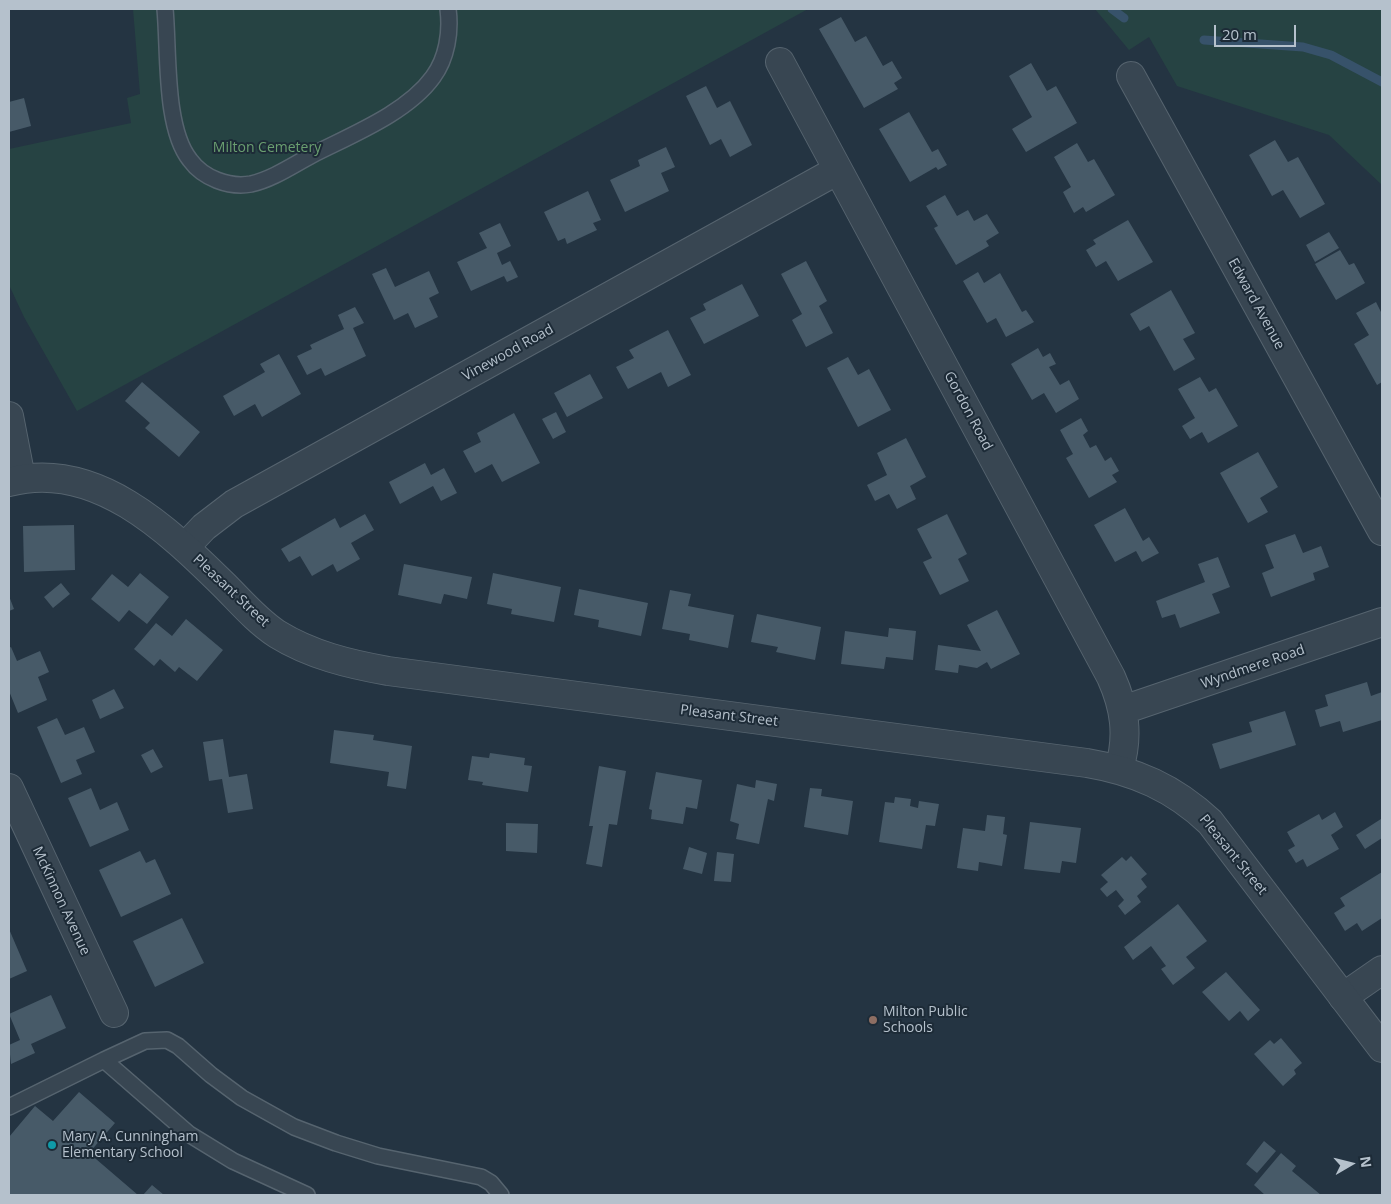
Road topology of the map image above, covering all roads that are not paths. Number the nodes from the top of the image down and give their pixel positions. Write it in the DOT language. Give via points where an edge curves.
graph roads {
  1 [pos="165,9"];
  2 [pos="448,9"];
  3 [pos="780,62"];
  4 [pos="1131,76"];
  5 [pos="838,170"];
  6 [pos="9,416"];
  7 [pos="15,480"];
  8 [pos="1382,531"];
  9 [pos="185,547"];
  10 [pos="1382,622"];
  11 [pos="1124,710"];
  12 [pos="1119,769"];
  13 [pos="9,788"];
  14 [pos="1382,970"];
  15 [pos="1344,998"];
  16 [pos="114,1013"];
  17 [pos="1382,1048"];
  18 [pos="104,1060"];
  19 [pos="9,1107"];
  20 [pos="307,1195"];
  21 [pos="501,1195"];
  1 -- 2 [label="lane" via="174,120 182,149 199,170 210,177 236,184 250,184 276,174 397,109 417,94 442,62 449,30"];
  3 -- 5 [label="street, Gordon Road"];
  4 -- 8 [label="street, Edward Avenue"];
  5 -- 9 [label="street, Vinewood Road" via="234,504 204,527"];
  5 -- 11 [label="street, Gordon Road" via="1102,658"];
  6 -- 7 [label="street"];
  7 -- 9 [label="street, Pleasant Street" via="35,477 64,479 94,488 144,516"];
  9 -- 12 [label="street, Pleasant Street" via="276,633 310,650 348,663 388,671 1087,762"];
  10 -- 11 [label="street, Wyndmere Road"];
  11 -- 12 [label="street, Gordon Road" via="1125,740"];
  12 -- 15 [label="street, Pleasant Street" via="1182,798 1210,822"];
  13 -- 16 [label="street, McKinnon Avenue"];
  14 -- 15 [label="street"];
  15 -- 17 [label="street, Pleasant Street"];
  18 -- 19 [label="lane"];
  18 -- 20 [label="lane" via="189,1134 233,1161"];
  18 -- 21 [label="lane" via="145,1041 167,1040 226,1087 275,1118 378,1156 481,1177"];
}
